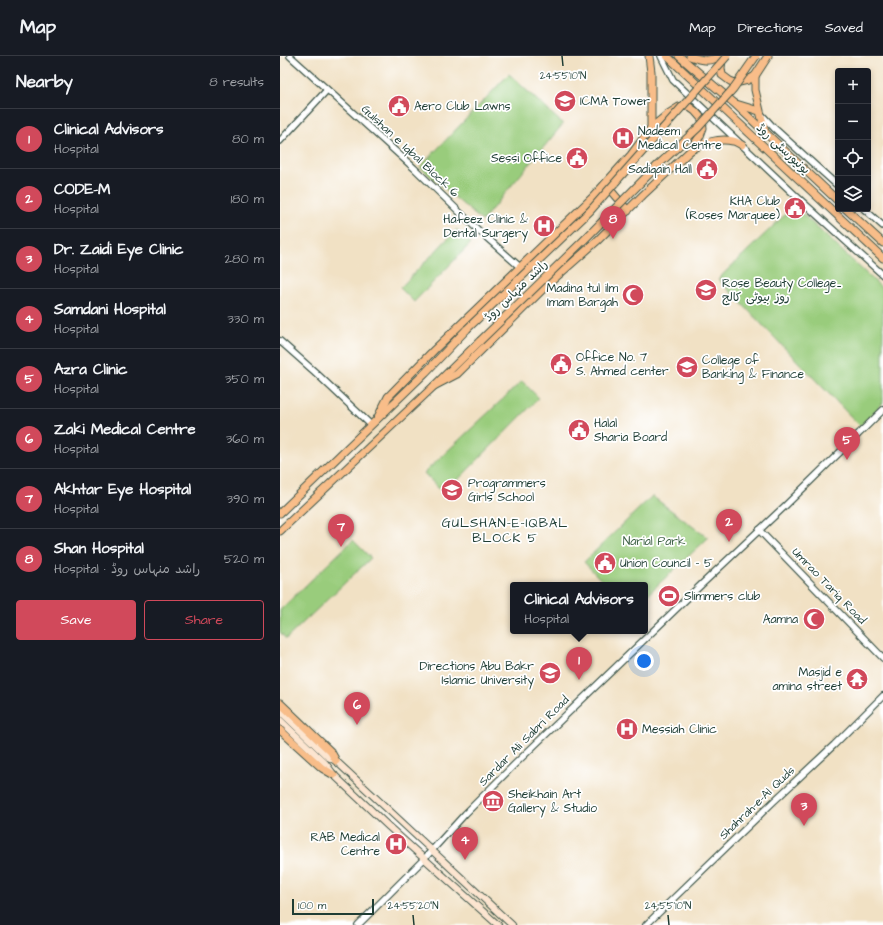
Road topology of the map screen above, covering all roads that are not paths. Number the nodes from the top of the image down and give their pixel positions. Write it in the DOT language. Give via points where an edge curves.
graph roads {
  1 [pos="290,56"];
  2 [pos="649,56"];
  3 [pos="661,56"];
  4 [pos="667,56"];
  5 [pos="679,56"];
  6 [pos="690,56"];
  7 [pos="722,56"];
  8 [pos="727,56"];
  9 [pos="756,56"];
  10 [pos="768,56"];
  11 [pos="756,76"];
  12 [pos="328,90"];
  13 [pos="734,103"];
  14 [pos="759,111"];
  15 [pos="651,128"];
  16 [pos="765,133"];
  17 [pos="280,141"];
  18 [pos="742,145"];
  19 [pos="691,150"];
  20 [pos="605,183"];
  21 [pos="835,183"];
  22 [pos="835,198"];
  23 [pos="628,211"];
  24 [pos="849,212"];
  25 [pos="867,212"];
  26 [pos="883,226"];
  27 [pos="883,243"];
  28 [pos="883,258"];
  29 [pos="520,267"];
  30 [pos="883,275"];
  31 [pos="280,342"];
  32 [pos="434,386"];
  33 [pos="883,410"];
  34 [pos="377,419"];
  35 [pos="371,425"];
  36 [pos="280,513"];
  37 [pos="759,530"];
  38 [pos="280,531"];
  39 [pos="883,658"];
  40 [pos="883,696"];
  41 [pos="280,703"];
  42 [pos="280,712"];
  43 [pos="280,720"];
  44 [pos="280,730"];
  45 [pos="336,761"];
  46 [pos="334,775"];
  47 [pos="432,851"];
  48 [pos="424,859"];
  49 [pos="358,925"];
  50 [pos="498,925"];
  51 [pos="512,925"];
  52 [pos="646,925"];
  1 -- 12 [label="street, Gulshan e Iqbal Block 6"];
  2 -- 15 [label="main road"];
  3 -- 18 [label="street" via="673,80"];
  4 -- 28 [label="main road, یونیورسٹی روڈ"];
  5 -- 13 [label="main road, یونیورسٹی روڈ"];
  6 -- 7 [label="main road" via="704,61"];
  7 -- 11 [label="main road" via="722,75 730,81 742,82"];
  8 -- 34 [label="main road, راشد منہاس روڈ, bridge" via="590,211"];
  9 -- 32 [label="main road, راشد منہاس روڈ, bridge" via="733,89 698,128"];
  10 -- 11 [label="main road"];
  11 -- 14 [label="main road" via="755,90"];
  12 -- 17 [label="street"];
  12 -- 29 [label="street, Gulshan e Iqbal Block 6"];
  13 -- 14 [label="main road"];
  13 -- 16 [label="main road, یونیورسٹی روڈ"];
  14 -- 16 [label="main road"];
  14 -- 21 [label="street"];
  15 -- 19 [label="main road" via="679,107 688,106 702,119 703,128"];
  15 -- 20 [label="main road" via="631,156"];
  16 -- 22 [label="main road, یونیورسٹی روڈ"];
  18 -- 19 [label="main road" via="724,140 709,142"];
  18 -- 30 [label="street"];
  19 -- 23 [label="main road"];
  20 -- 23 [label="main road"];
  20 -- 29 [label="main road"];
  23 -- 32 [label="main road" via="546,286 457,374"];
  24 -- 27 [label="main road"];
  25 -- 26 [label="street"];
  29 -- 34 [label="main road" via="388,397"];
  31 -- 35 [label="street"];
  32 -- 38 [label="main road, راشد منہاس روڈ"];
  33 -- 37 [label="street, Sardar Ali Sabri Road"];
  34 -- 35 [label="main road, راشد منہاس روڈ"];
  35 -- 36 [label="main road, راشد منہاس روڈ"];
  37 -- 39 [label="street, Umrao Tariq Road"];
  37 -- 47 [label="street, Sardar Ali Sabri Road" via="514,765"];
  40 -- 52 [label="street, Shahrah-e-Al Quds"];
  41 -- 45 [label="main road" via="331,752"];
  42 -- 45 [label="main road" via="328,757"];
  43 -- 46 [label="main road"];
  44 -- 46 [label="main road" via="322,768"];
  45 -- 47 [label="main road"];
  46 -- 48 [label="main road"];
  47 -- 48 [label="street, Sardar Ali Sabri Road"];
  47 -- 51 [label="main road"];
  48 -- 49 [label="street, Sardar Ali Sabri Road"];
  48 -- 50 [label="main road"];
}
